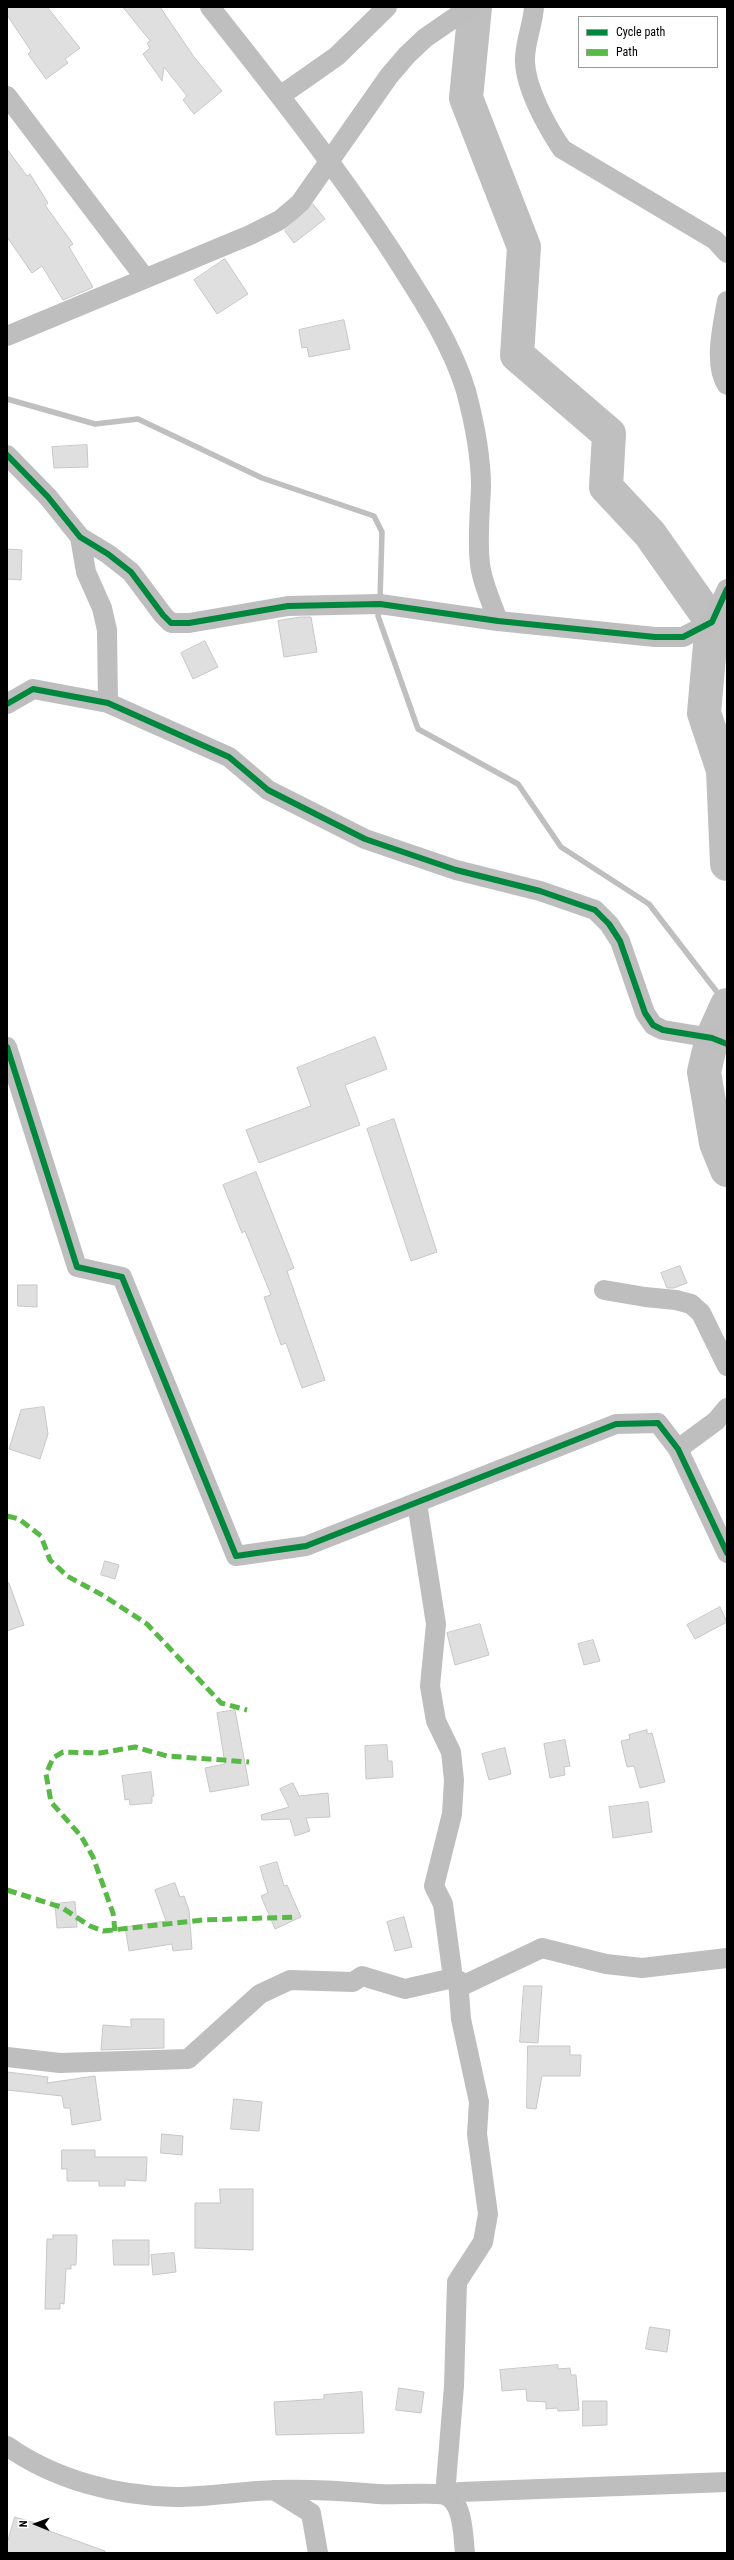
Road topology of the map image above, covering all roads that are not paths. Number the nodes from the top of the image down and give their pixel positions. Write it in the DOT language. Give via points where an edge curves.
graph roads {
  1 [pos="210,7"];
  2 [pos="387,7"];
  3 [pos="470,7"];
  4 [pos="534,7"];
  5 [pos="7,96"];
  6 [pos="280,96"];
  7 [pos="330,162"];
  8 [pos="723,243"];
  9 [pos="146,278"];
  10 [pos="727,301"];
  11 [pos="7,336"];
  12 [pos="727,385"];
  13 [pos="7,456"];
  14 [pos="80,538"];
  15 [pos="727,589"];
  16 [pos="498,621"];
  17 [pos="108,703"];
  18 [pos="7,704"];
  19 [pos="727,1044"];
  20 [pos="7,1047"];
  21 [pos="604,1290"];
  22 [pos="727,1366"];
  23 [pos="727,1408"];
  24 [pos="678,1449"];
  25 [pos="417,1502"];
  26 [pos="727,1553"];
  27 [pos="727,1958"];
  28 [pos="455,1979"];
  29 [pos="7,2057"];
  30 [pos="7,2446"];
  31 [pos="727,2482"];
  32 [pos="274,2490"];
  33 [pos="445,2495"];
  34 [pos="318,2553"];
  35 [pos="465,2553"];
  1 -- 6 [label="street"];
  2 -- 6 [label="street" via="337,56"];
  3 -- 7 [label="street" via="425,38 407,56 375,95"];
  4 -- 8 [label="street" via="525,61 529,82 552,134 562,149"];
  5 -- 9 [label="street"];
  6 -- 7 [label="street"];
  7 -- 9 [label="street" via="300,203 280,220"];
  7 -- 16 [label="street" via="415,288 458,367 466,392 479,456 481,487 477,531 480,566"];
  9 -- 11 [label="street"];
  10 -- 12 [label="street" via="720,351"];
  13 -- 14 [label="street" via="48,496"];
  14 -- 16 [label="street" via="108,554 131,572 171,623 189,623 288,606 380,604"];
  14 -- 17 [label="street" via="86,572 102,608 107,630"];
  15 -- 16 [label="street" via="712,622 683,637 655,637"];
  17 -- 18 [label="street" via="32,689"];
  17 -- 19 [label="street" via="229,756 268,790 365,839 456,870 540,891 595,910 609,924 620,941 645,1013 653,1025 663,1030 712,1038"];
  20 -- 25 [label="street" via="77,1267 122,1277 236,1556 306,1546"];
  21 -- 22 [label="street" via="691,1304 701,1313"];
  23 -- 24 [label="street" via="716,1421"];
  24 -- 25 [label="street" via="658,1423 616,1424"];
  24 -- 26 [label="street"];
  25 -- 28 [label="street" via="436,1624 430,1686 436,1721 451,1752 454,1780 452,1814 434,1886 443,1904"];
  27 -- 28 [label="street" via="642,1968 606,1964 542,1948 466,1984"];
  28 -- 29 [label="street" via="406,1989 362,1976 353,1982 290,1980 260,1994 188,2059 60,2063"];
  28 -- 33 [label="street" via="479,2102 477,2134 488,2214 483,2242 457,2282 454,2386"];
  30 -- 32 [label="street" via="28,2461 66,2478 113,2490 175,2497"];
  31 -- 33 [label="street"];
  32 -- 33 [label="street" via="311,2489 397,2495"];
  32 -- 34 [label="street" via="311,2513"];
  33 -- 35 [label="street" via="453,2501 458,2511"];
}
